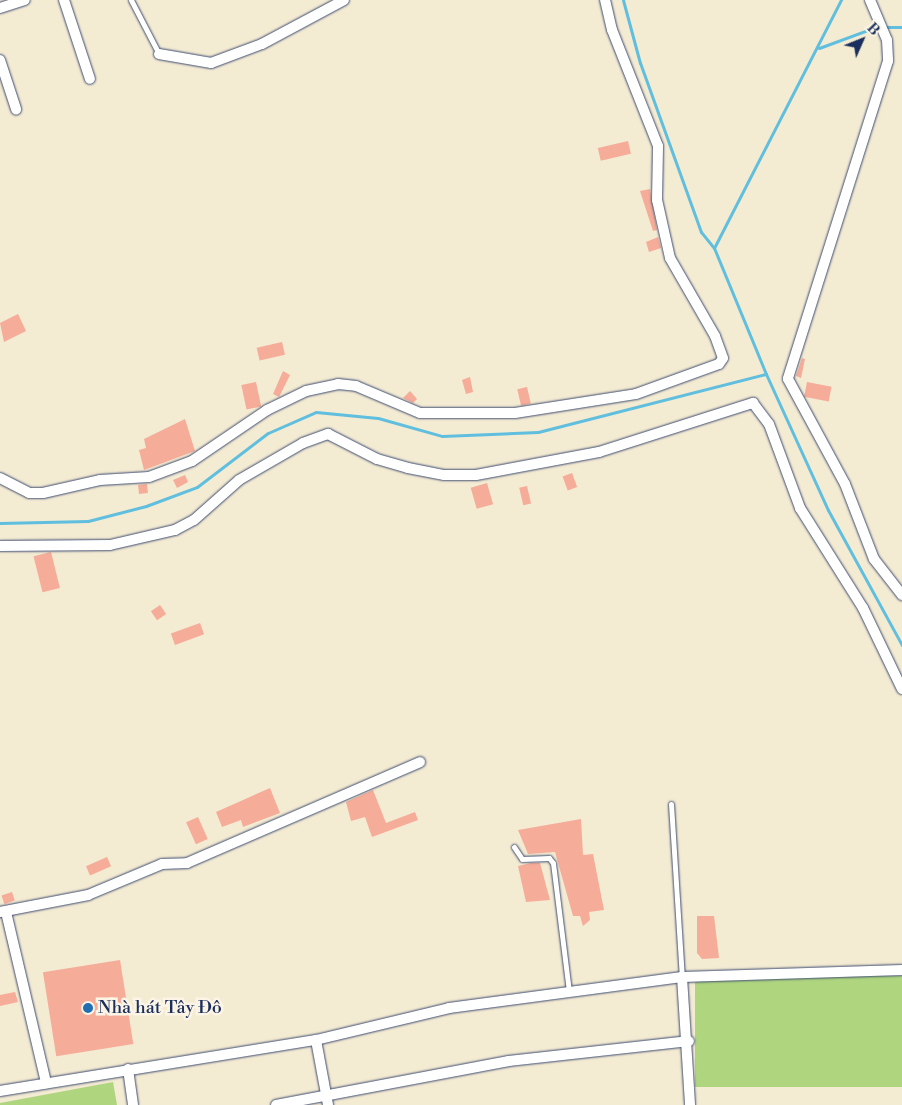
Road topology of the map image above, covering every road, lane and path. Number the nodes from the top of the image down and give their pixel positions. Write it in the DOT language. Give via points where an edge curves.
graph roads {
  1 [pos="25,0"];
  2 [pos="64,0"];
  3 [pos="131,0"];
  4 [pos="344,0"];
  5 [pos="605,0"];
  6 [pos="870,0"];
  7 [pos="0,8"];
  8 [pos="159,54"];
  9 [pos="0,60"];
  10 [pos="90,78"];
  11 [pos="16,109"];
  12 [pos="0,478"];
  13 [pos="0,546"];
  14 [pos="902,595"];
  15 [pos="902,689"];
  16 [pos="420,762"];
  17 [pos="671,804"];
  18 [pos="514,848"];
  19 [pos="3,912"];
  20 [pos="902,970"];
  21 [pos="682,977"];
  22 [pos="569,993"];
  23 [pos="316,1040"];
  24 [pos="689,1041"];
  25 [pos="128,1070"];
  26 [pos="46,1083"];
  27 [pos="0,1091"];
  28 [pos="327,1100"];
  29 [pos="133,1105"];
  30 [pos="276,1105"];
  31 [pos="690,1105"];
  1 -- 7 [label="street"];
  2 -- 10 [label="street"];
  3 -- 8 [label="lane"];
  4 -- 8 [label="street" via="262,44 211,63"];
  5 -- 12 [label="street" via="612,30 658,146 658,200 670,258 715,336 723,358 719,364 636,394 514,413 420,414 356,386 338,384 275,406 192,461 149,477 100,480 43,493 29,493"];
  6 -- 14 [label="street" via="886,40 888,61 788,379 845,484 874,559"];
  9 -- 11 [label="street"];
  13 -- 15 [label="street" via="110,545 160,535 194,520 239,480 302,443 328,434 377,459 408,468 444,476 476,475 599,452 753,403 769,424 800,508 863,608"];
  16 -- 19 [label="street" via="187,863 162,864 88,895"];
  17 -- 21 [label="lane"];
  18 -- 22 [label="lane" via="522,859 549,858 554,864"];
  19 -- 26 [label="street"];
  20 -- 21 [label="street"];
  21 -- 22 [label="street"];
  21 -- 24 [label="street"];
  22 -- 23 [label="street" via="449,1008"];
  23 -- 25 [label="street"];
  23 -- 28 [label="street"];
  24 -- 28 [label="street" via="509,1061"];
  24 -- 31 [label="street"];
  25 -- 26 [label="street"];
  25 -- 29 [label="street"];
  26 -- 27 [label="street"];
  28 -- 30 [label="street"];
}
